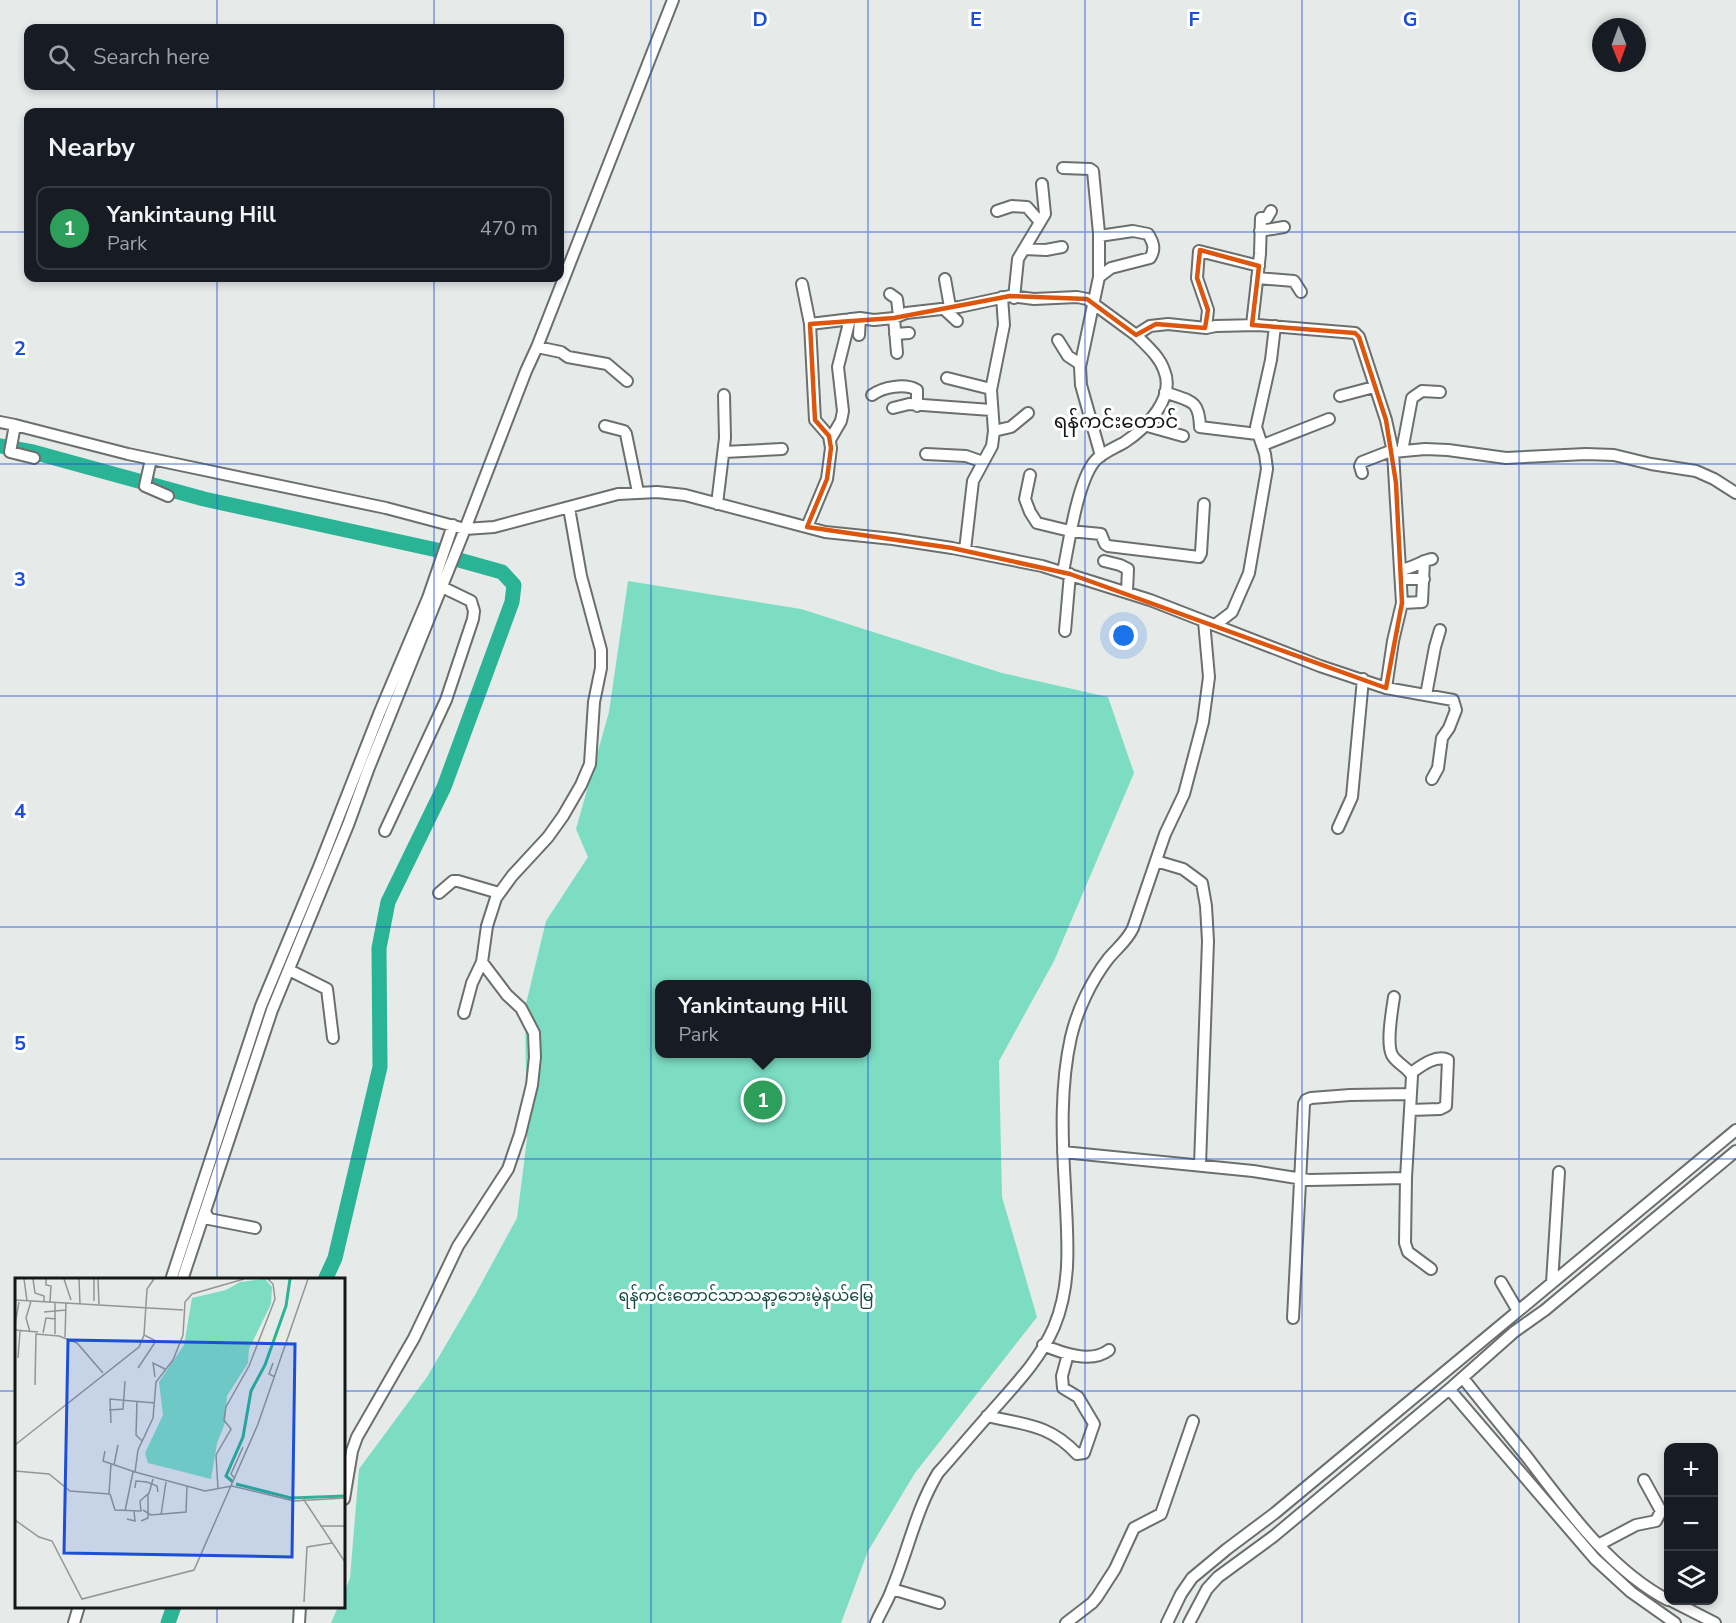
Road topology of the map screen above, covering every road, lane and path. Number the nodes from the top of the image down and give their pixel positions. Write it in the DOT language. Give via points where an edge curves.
graph roads {
  1 [pos="673,0"];
  2 [pos="1063,168"];
  3 [pos="1042,184"];
  4 [pos="997,211"];
  5 [pos="1271,211"];
  6 [pos="1040,222"];
  7 [pos="1284,227"];
  8 [pos="1260,231"];
  9 [pos="1099,236"];
  10 [pos="1062,247"];
  11 [pos="1024,249"];
  12 [pos="1259,266"];
  13 [pos="1099,277"];
  14 [pos="564,278"];
  15 [pos="1257,278"];
  16 [pos="945,279"];
  17 [pos="562,282"];
  18 [pos="802,284"];
  19 [pos="1301,292"];
  20 [pos="890,294"];
  21 [pos="1002,297"];
  22 [pos="1014,298"];
  23 [pos="1093,303"];
  24 [pos="947,308"];
  25 [pos="896,317"];
  26 [pos="855,319"];
  27 [pos="957,321"];
  28 [pos="810,324"];
  29 [pos="1252,325"];
  30 [pos="1275,326"];
  31 [pos="1206,328"];
  32 [pos="909,333"];
  33 [pos="895,334"];
  34 [pos="1136,334"];
  35 [pos="859,335"];
  36 [pos="1058,340"];
  37 [pos="537,347"];
  38 [pos="897,352"];
  39 [pos="1080,363"];
  40 [pos="947,378"];
  41 [pos="627,381"];
  42 [pos="1374,387"];
  43 [pos="992,389"];
  44 [pos="1166,392"];
  45 [pos="1440,392"];
  46 [pos="724,395"];
  47 [pos="872,395"];
  48 [pos="1340,396"];
  49 [pos="917,406"];
  50 [pos="893,408"];
  51 [pos="992,410"];
  52 [pos="1028,413"];
  53 [pos="1329,419"];
  54 [pos="0,422"];
  55 [pos="15,424"];
  56 [pos="1144,425"];
  57 [pos="605,426"];
  58 [pos="994,431"];
  59 [pos="1257,434"];
  60 [pos="1183,436"];
  61 [pos="830,440"];
  62 [pos="1263,445"];
  63 [pos="782,449"];
  64 [pos="1396,451"];
  65 [pos="724,452"];
  66 [pos="926,454"];
  67 [pos="1101,456"];
  68 [pos="34,458"];
  69 [pos="151,459"];
  70 [pos="983,462"];
  71 [pos="1362,473"];
  72 [pos="1030,476"];
  73 [pos="638,492"];
  74 [pos="1736,493"];
  75 [pos="168,496"];
  76 [pos="717,504"];
  77 [pos="1204,504"];
  78 [pos="569,508"];
  79 [pos="459,527"];
  80 [pos="807,527"];
  81 [pos="1070,531"];
  82 [pos="965,550"];
  83 [pos="1104,561"];
  84 [pos="1067,573"];
  85 [pos="1401,575"];
  86 [pos="1424,579"];
  87 [pos="442,587"];
  88 [pos="1127,592"];
  89 [pos="1402,603"];
  90 [pos="1204,621"];
  91 [pos="1215,625"];
  92 [pos="1440,630"];
  93 [pos="1065,631"];
  94 [pos="1363,679"];
  95 [pos="1386,688"];
  96 [pos="1426,695"];
  97 [pos="1432,779"];
  98 [pos="1338,828"];
  99 [pos="385,831"];
  100 [pos="1156,861"];
  101 [pos="439,893"];
  102 [pos="499,893"];
  103 [pos="298,932"];
  104 [pos="482,962"];
  105 [pos="289,970"];
  106 [pos="1394,997"];
  107 [pos="464,1013"];
  108 [pos="333,1038"];
  109 [pos="1411,1073"];
  110 [pos="1411,1094"];
  111 [pos="1410,1110"];
  112 [pos="1736,1130"];
  113 [pos="1736,1151"];
  114 [pos="1063,1152"];
  115 [pos="1200,1165"];
  116 [pos="1559,1172"];
  117 [pos="1300,1178"];
  118 [pos="1406,1178"];
  119 [pos="205,1212"];
  120 [pos="255,1228"];
  121 [pos="1431,1269"];
  122 [pos="172,1278"];
  123 [pos="183,1278"];
  124 [pos="1501,1282"];
  125 [pos="1552,1283"];
  126 [pos="1518,1311"];
  127 [pos="1293,1318"];
  128 [pos="1043,1346"];
  129 [pos="1109,1350"];
  130 [pos="1068,1354"];
  131 [pos="1457,1384"];
  132 [pos="987,1416"];
  133 [pos="1193,1421"];
  134 [pos="1644,1480"];
  135 [pos="345,1493"];
  136 [pos="1600,1544"];
  137 [pos="892,1589"];
  138 [pos="1664,1597"];
  139 [pos="939,1603"];
  140 [pos="1679,1605"];
  141 [pos="78,1608"];
  142 [pos="300,1608"];
  143 [pos="74,1623"];
  144 [pos="299,1623"];
  145 [pos="876,1623"];
  146 [pos="1066,1623"];
  147 [pos="1167,1623"];
  148 [pos="1189,1623"];
  149 [pos="1675,1623"];
  150 [pos="1715,1623"];
  1 -- 14 [label="street"];
  2 -- 9 [label="street" via="1093,171"];
  3 -- 6 [label="street" via="1045,212"];
  4 -- 6 [label="street" via="1027,207"];
  5 -- 8 [label="street" via="1261,219"];
  6 -- 11 [label="street"];
  7 -- 8 [label="street"];
  8 -- 12 [label="street"];
  9 -- 13 [label="street"];
  9 -- 13 [label="street" via="1133,231 1148,234 1153,244 1150,258 1111,268"];
  10 -- 11 [label="street"];
  11 -- 22 [label="street" via="1017,262"];
  12 -- 15 [label="street"];
  12 -- 31 [label="street" via="1199,251 1197,278 1208,310"];
  13 -- 23 [label="street"];
  15 -- 19 [label="street" via="1294,281"];
  15 -- 29 [label="street"];
  16 -- 24 [label="street"];
  17 -- 37 [label="street"];
  18 -- 28 [label="street"];
  20 -- 25 [label="street" via="897,299"];
  21 -- 22 [label="street"];
  21 -- 24 [label="street"];
  21 -- 43 [label="street" via="1004,325"];
  22 -- 23 [label="street" via="1077,297"];
  23 -- 34 [label="street"];
  23 -- 39 [label="street"];
  24 -- 25 [label="street"];
  24 -- 27 [label="street"];
  25 -- 26 [label="street"];
  25 -- 33 [label="street"];
  26 -- 28 [label="street"];
  26 -- 35 [label="street"];
  26 -- 61 [label="street" via="838,368 842,416"];
  28 -- 61 [label="street" via="815,420"];
  29 -- 30 [label="street"];
  29 -- 31 [label="street"];
  30 -- 42 [label="street" via="1355,333"];
  30 -- 59 [label="street"];
  31 -- 34 [label="street" via="1156,324"];
  32 -- 33 [label="street"];
  33 -- 38 [label="street"];
  34 -- 44 [label="street" via="1166,373"];
  36 -- 39 [label="street" via="1068,356"];
  37 -- 41 [label="street" via="607,364"];
  37 -- 79 [label="street"];
  39 -- 67 [label="street" via="1081,385"];
  40 -- 43 [label="street"];
  42 -- 48 [label="street"];
  42 -- 64 [label="street"];
  43 -- 51 [label="street"];
  44 -- 56 [label="street" via="1158,410"];
  44 -- 59 [label="street" via="1196,405 1200,427"];
  45 -- 64 [label="street" via="1422,391 1412,398"];
  46 -- 65 [label="street"];
  47 -- 49 [label="street" via="896,387 914,387"];
  49 -- 50 [label="street"];
  49 -- 51 [label="street"];
  51 -- 58 [label="street"];
  52 -- 58 [label="street" via="1011,428"];
  53 -- 62 [label="street"];
  54 -- 55 [label="street"];
  55 -- 68 [label="street" via="10,452"];
  55 -- 69 [label="street"];
  56 -- 60 [label="street"];
  56 -- 67 [label="street"];
  57 -- 73 [label="street" via="626,434"];
  58 -- 70 [label="street" via="992,446"];
  59 -- 62 [label="street"];
  61 -- 80 [label="street" via="827,479"];
  62 -- 91 [label="street" via="1266,483 1249,573 1232,612"];
  63 -- 65 [label="street"];
  64 -- 71 [label="street" via="1362,462"];
  64 -- 74 [label="street" via="1448,450 1506,458 1614,455 1696,471"];
  64 -- 85 [label="street"];
  65 -- 76 [label="street"];
  66 -- 70 [label="street" via="972,457"];
  67 -- 81 [label="street" via="1088,473"];
  69 -- 75 [label="street" via="145,484 148,489"];
  69 -- 79 [label="street"];
  70 -- 82 [label="street" via="973,482"];
  72 -- 81 [label="street" via="1025,499 1034,519"];
  73 -- 76 [label="street" via="669,493"];
  73 -- 78 [label="street"];
  76 -- 80 [label="street"];
  77 -- 81 [label="street" via="1199,557 1108,546 1101,534"];
  78 -- 79 [label="street" via="494,527"];
  78 -- 102 [label="street" via="581,576 601,650 590,764 563,816"];
  79 -- 87 [label="street"];
  79 -- 103 [label="street" via="362,754"];
  80 -- 82 [label="street"];
  81 -- 84 [label="street"];
  82 -- 84 [label="street"];
  83 -- 88 [label="street" via="1128,569"];
  84 -- 88 [label="street"];
  84 -- 93 [label="street"];
  85 -- 86 [label="street"];
  85 -- 86 [label="street" via="1428,560"];
  85 -- 89 [label="street"];
  86 -- 89 [label="street" via="1422,602"];
  87 -- 99 [label="street" via="471,601 473,619 446,700"];
  87 -- 103 [label="street" via="348,825"];
  88 -- 90 [label="street"];
  89 -- 95 [label="street"];
  90 -- 91 [label="street"];
  90 -- 100 [label="street" via="1209,677 1203,722 1184,794"];
  91 -- 94 [label="street"];
  92 -- 96 [label="street"];
  94 -- 95 [label="street"];
  94 -- 98 [label="street" via="1352,797"];
  95 -- 96 [label="street"];
  96 -- 97 [label="street" via="1453,700 1456,710 1442,738 1438,768"];
  100 -- 114 [label="street" via="1133,928 1094,981 1071,1036"];
  100 -- 115 [label="street" via="1183,869 1202,883 1206,906"];
  101 -- 102 [label="street" via="458,881"];
  102 -- 104 [label="street" via="487,926"];
  103 -- 105 [label="street"];
  103 -- 122 [label="street" via="261,1006"];
  104 -- 107 [label="street"];
  104 -- 135 [label="street" via="521,1008 534,1033 532,1085 523,1123 507,1169 458,1246 414,1338 357,1437"];
  105 -- 108 [label="street" via="327,989"];
  105 -- 119 [label="street"];
  106 -- 109 [label="street" via="1390,1050"];
  109 -- 110 [label="street"];
  109 -- 111 [label="street" via="1433,1060 1448,1060 1446,1106"];
  110 -- 111 [label="street"];
  110 -- 117 [label="street" via="1306,1100"];
  111 -- 118 [label="street"];
  112 -- 125 [label="street"];
  113 -- 131 [label="street" via="1514,1332"];
  114 -- 115 [label="street"];
  114 -- 128 [label="street" via="1067,1267 1059,1312"];
  115 -- 117 [label="street"];
  116 -- 125 [label="street"];
  117 -- 118 [label="street"];
  117 -- 127 [label="street"];
  118 -- 121 [label="street" via="1405,1243 1408,1252"];
  119 -- 120 [label="street" via="209,1219"];
  119 -- 123 [label="street"];
  124 -- 126 [label="street"];
  125 -- 126 [label="street"];
  126 -- 147 [label="street" via="1198,1572"];
  128 -- 130 [label="street"];
  128 -- 132 [label="street"];
  129 -- 130 [label="street" via="1096,1357"];
  130 -- 132 [label="street" via="1062,1388 1078,1397 1094,1424 1084,1454 1077,1454 1060,1437 1040,1427"];
  131 -- 136 [label="street"];
  131 -- 148 [label="street" via="1274,1536 1218,1577"];
  131 -- 149 [label="street" via="1595,1559 1631,1592"];
  132 -- 137 [label="street" via="930,1486"];
  133 -- 146 [label="street" via="1161,1514 1134,1528 1097,1597"];
  134 -- 136 [label="street" via="1660,1516"];
  136 -- 138 [label="street" via="1634,1577"];
  137 -- 139 [label="street"];
  137 -- 145 [label="street"];
  140 -- 150 [label="street"];
  141 -- 143 [label="street"];
  142 -- 144 [label="street"];
}
